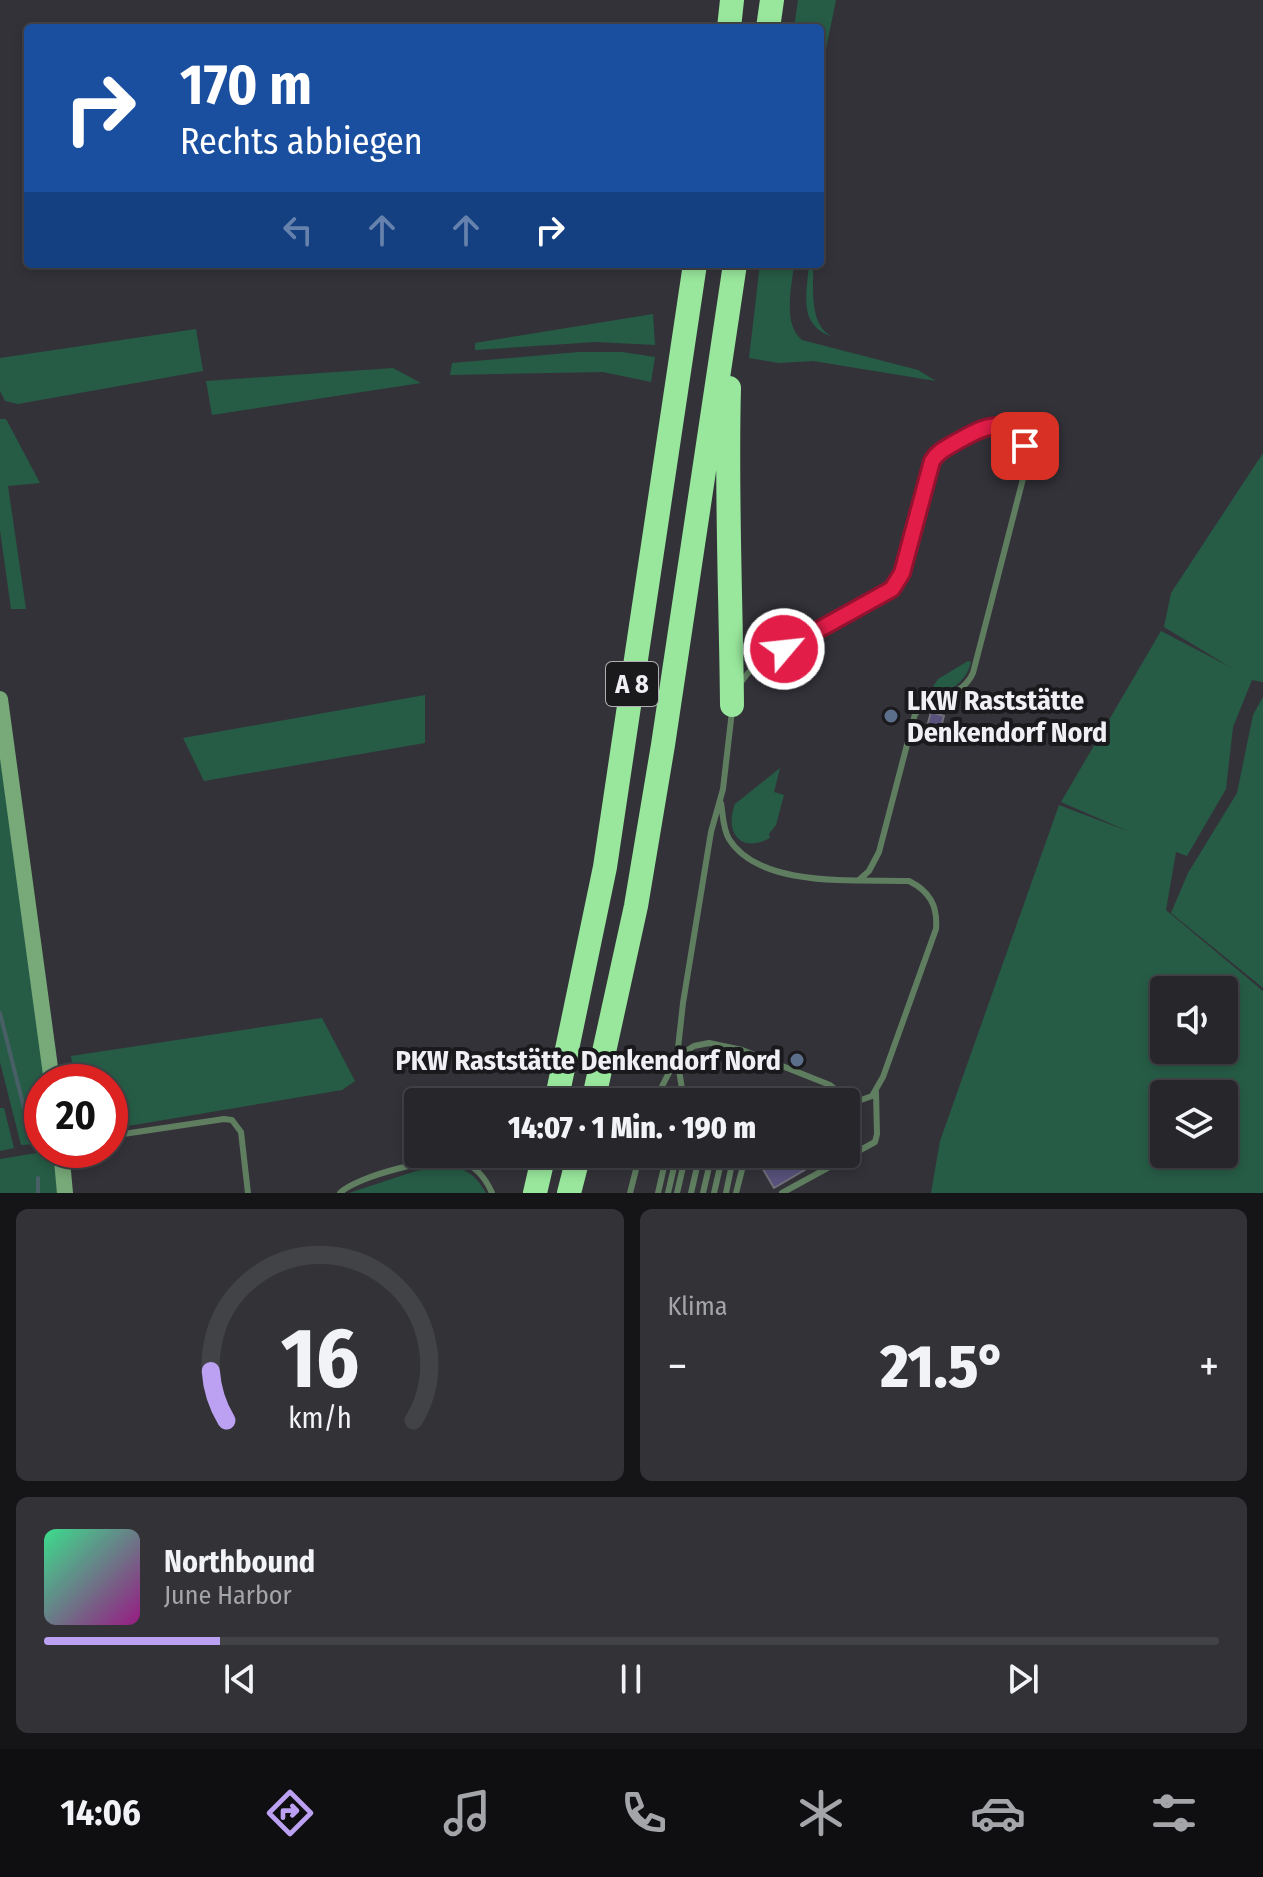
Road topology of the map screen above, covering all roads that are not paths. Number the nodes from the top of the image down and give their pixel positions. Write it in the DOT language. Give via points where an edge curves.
graph roads {
  1 [pos="732,0"];
  2 [pos="772,0"];
  3 [pos="729,24"];
  4 [pos="769,24"];
  5 [pos="694,268"];
  6 [pos="734,269"];
  7 [pos="0,699"];
  8 [pos="732,705"];
  9 [pos="721,800"];
  10 [pos="860,879"];
  11 [pos="677,1057"];
  12 [pos="50,1064"];
  13 [pos="559,1088"];
  14 [pos="596,1088"];
  15 [pos="661,1088"];
  16 [pos="682,1088"];
  17 [pos="876,1092"];
  18 [pos="128,1133"];
  19 [pos="63,1168"];
  20 [pos="541,1168"];
  21 [pos="575,1168"];
  22 [pos="636,1168"];
  23 [pos="664,1168"];
  24 [pos="673,1168"];
  25 [pos="683,1168"];
  26 [pos="696,1168"];
  27 [pos="709,1168"];
  28 [pos="720,1168"];
  29 [pos="733,1168"];
  30 [pos="743,1168"];
  31 [pos="65,1193"];
  32 [pos="248,1193"];
  33 [pos="340,1193"];
  34 [pos="492,1193"];
  35 [pos="535,1193"];
  36 [pos="569,1193"];
  37 [pos="630,1193"];
  38 [pos="658,1193"];
  39 [pos="668,1193"];
  40 [pos="677,1193"];
  41 [pos="691,1193"];
  42 [pos="703,1193"];
  43 [pos="714,1193"];
  44 [pos="726,1193"];
  45 [pos="736,1193"];
  46 [pos="782,1193"];
  1 -- 3 [label="highway"];
  2 -- 4 [label="highway"];
  5 -- 13 [label="highway, A 8" via="605,867"];
  6 -- 8 [label="highway" via="727,486"];
  6 -- 14 [label="highway, A 8" via="661,760"];
  7 -- 12 [label="main road"];
  8 -- 9 [label="lane"];
  8 -- 10 [label="lane" via="748,673 767,659 892,589 902,573 935,456 988,426 1010,430 1021,439 1025,471 973,673 954,695 926,704 915,714 879,852"];
  9 -- 10 [label="lane" via="730,841 757,863 796,876"];
  9 -- 11 [label="lane" via="711,832"];
  10 -- 17 [label="lane" via="909,881 924,888 937,917"];
  11 -- 15 [label="lane"];
  11 -- 16 [label="lane"];
  11 -- 17 [label="lane" via="694,1046 717,1043 830,1085 849,1100"];
  17 -- 46 [label="lane" via="875,1142"];
  18 -- 32 [label="lane" via="232,1120 242,1137"];
  19 -- 31 [label="main road"];
  20 -- 35 [label="highway"];
  21 -- 36 [label="highway"];
  22 -- 37 [label="lane"];
  23 -- 38 [label="lane"];
  24 -- 39 [label="lane"];
  25 -- 40 [label="lane"];
  26 -- 41 [label="lane"];
  27 -- 42 [label="lane"];
  28 -- 43 [label="lane"];
  29 -- 44 [label="lane"];
  30 -- 45 [label="lane"];
  33 -- 34 [label="lane" via="381,1175 447,1160 473,1167"];
}
